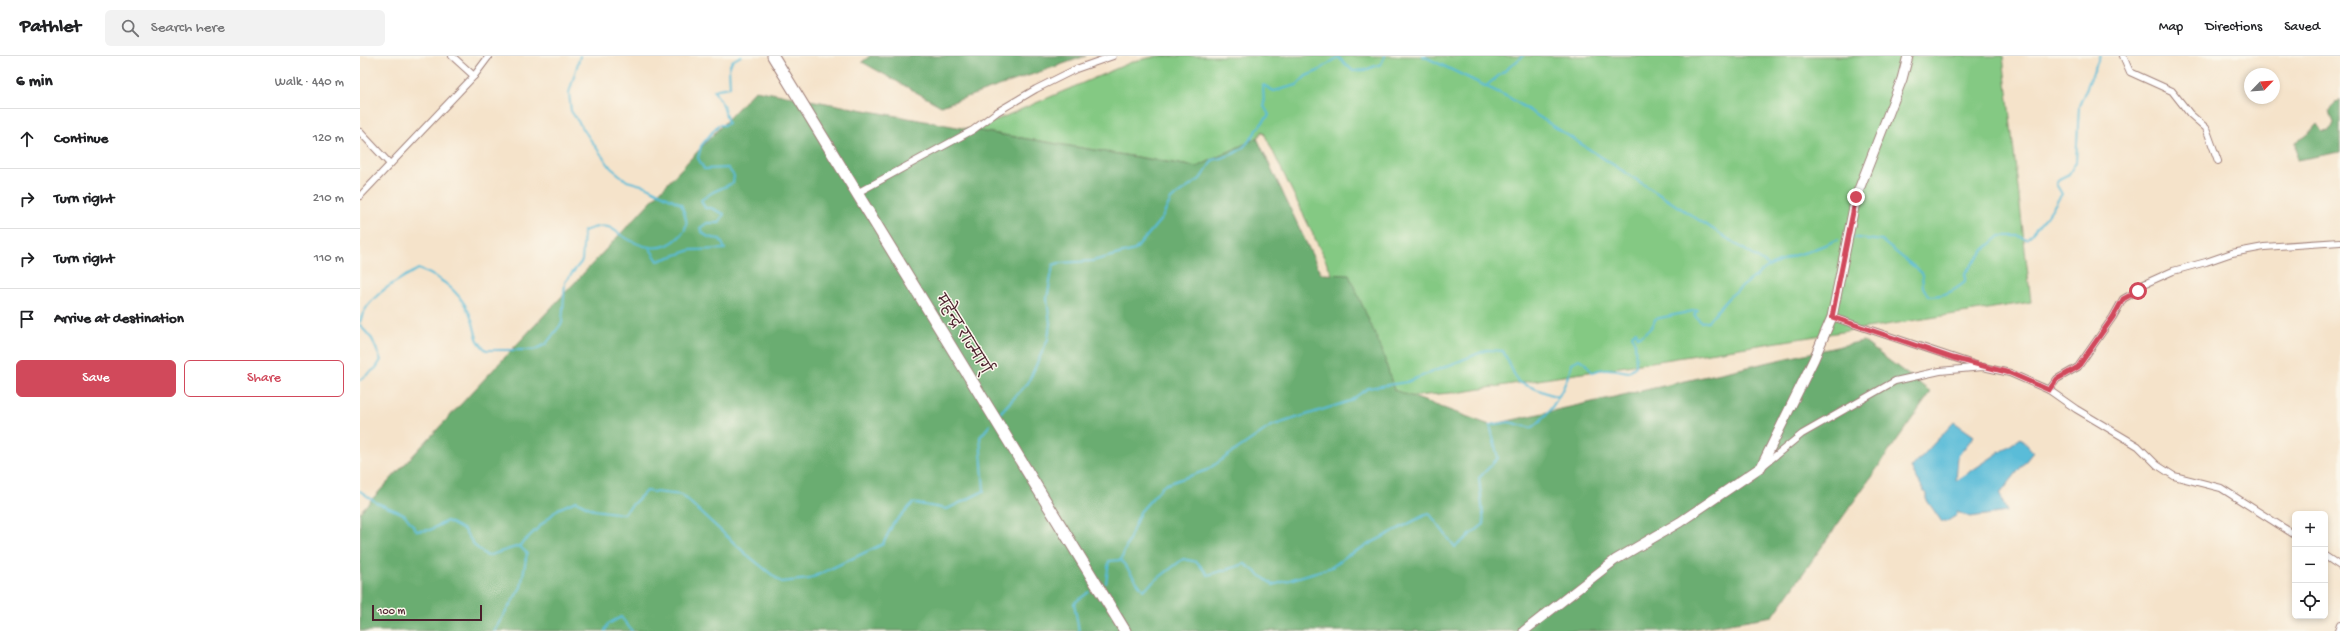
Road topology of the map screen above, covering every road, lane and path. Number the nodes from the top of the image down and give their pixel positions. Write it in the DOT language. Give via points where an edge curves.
graph roads {
  1 [pos="452,56"];
  2 [pos="490,56"];
  3 [pos="773,56"];
  4 [pos="1113,56"];
  5 [pos="1908,56"];
  6 [pos="2122,56"];
  7 [pos="474,76"];
  8 [pos="360,132"];
  9 [pos="2218,161"];
  10 [pos="390,164"];
  11 [pos="857,193"];
  12 [pos="360,196"];
  13 [pos="2340,242"];
  14 [pos="1832,317"];
  15 [pos="1983,367"];
  16 [pos="2049,390"];
  17 [pos="1761,467"];
  18 [pos="2292,533"];
  19 [pos="2328,558"];
  20 [pos="2340,566"];
  21 [pos="2340,625"];
  22 [pos="1125,631"];
  23 [pos="1524,631"];
  24 [pos="2338,631"];
  1 -- 7 [label="street"];
  2 -- 7 [label="street"];
  3 -- 11 [label="highway, महेन्द्र राज्मार्ग्"];
  4 -- 11 [label="street" via="1076,68 1036,89 972,130"];
  5 -- 14 [label="street" via="1902,79 1856,197"];
  6 -- 9 [label="street" via="2130,72 2172,91 2190,114 2206,128"];
  7 -- 10 [label="street"];
  8 -- 10 [label="street"];
  10 -- 12 [label="street"];
  11 -- 22 [label="highway, महेन्द्र राज्मार्ग्"];
  13 -- 16 [label="street" via="2264,247 2232,253 2173,271 2142,285 2138,291 2123,299 2078,367 2057,379"];
  14 -- 15 [label="street"];
  14 -- 17 [label="street"];
  15 -- 16 [label="street" via="2010,373"];
  15 -- 17 [label="street" via="1940,371 1895,381 1802,434"];
  16 -- 18 [label="street" via="2138,446 2157,465 2174,476 2221,488"];
  17 -- 23 [label="street" via="1680,522 1614,560"];
  19 -- 20 [label="street"];
  21 -- 24 [label="street"];
}
